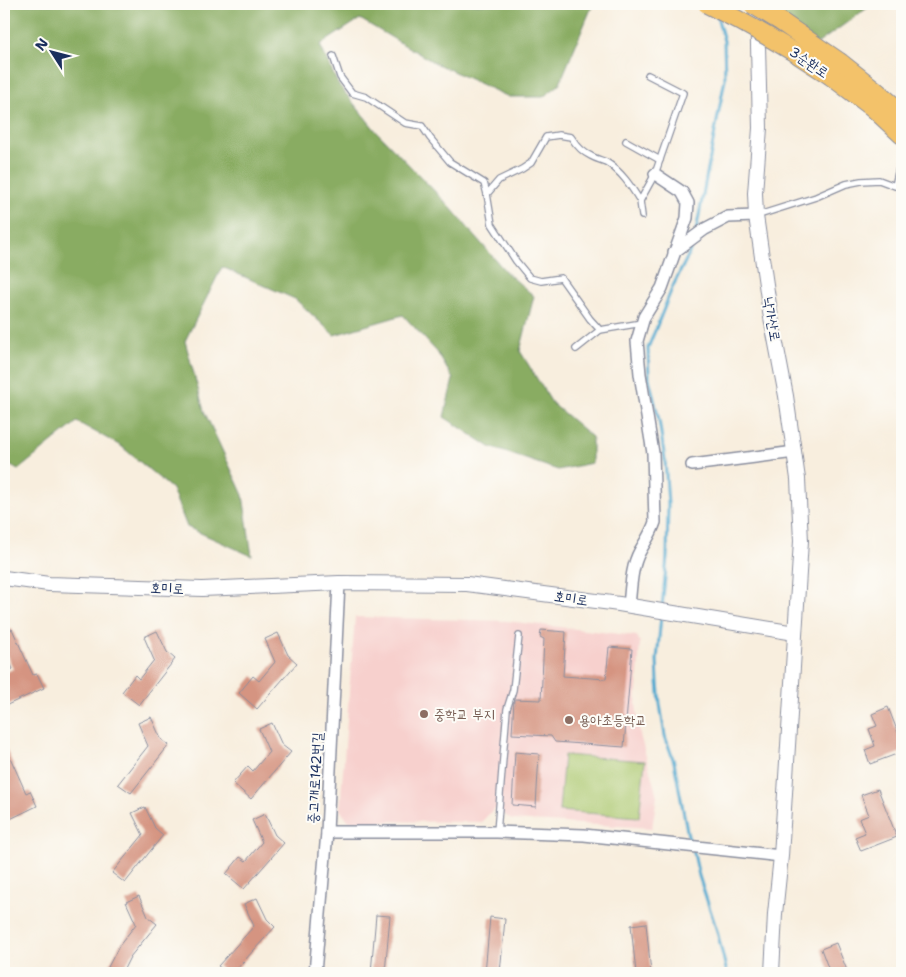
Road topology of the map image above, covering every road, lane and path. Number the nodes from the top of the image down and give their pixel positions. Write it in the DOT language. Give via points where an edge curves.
graph roads {
  1 [pos="707,4"];
  2 [pos="752,4"];
  3 [pos="757,4"];
  4 [pos="334,56"];
  5 [pos="836,70"];
  6 [pos="648,75"];
  7 [pos="902,113"];
  8 [pos="902,135"];
  9 [pos="626,141"];
  10 [pos="902,155"];
  11 [pos="660,160"];
  12 [pos="655,174"];
  13 [pos="488,194"];
  14 [pos="640,201"];
  15 [pos="642,216"];
  16 [pos="756,216"];
  17 [pos="674,252"];
  18 [pos="642,323"];
  19 [pos="600,330"];
  20 [pos="576,349"];
  21 [pos="794,452"];
  22 [pos="692,465"];
  23 [pos="4,578"];
  24 [pos="339,583"];
  25 [pos="636,607"];
  26 [pos="795,633"];
  27 [pos="519,636"];
  28 [pos="327,832"];
  29 [pos="497,832"];
  30 [pos="781,856"];
  31 [pos="315,973"];
  32 [pos="772,973"];
  1 -- 5 [label="highway, 3순환로, bridge" via="806,59"];
  2 -- 5 [label="highway, 3순환로, bridge" via="780,21"];
  3 -- 16 [label="street, 낙가산로" via="760,128"];
  4 -- 13 [label="lane" via="340,77 352,93 366,97 405,124 422,126 450,162 484,182"];
  5 -- 7 [label="highway, 3순환로" via="874,89"];
  5 -- 8 [label="highway, 3순환로"];
  6 -- 11 [label="lane" via="683,93"];
  9 -- 11 [label="lane"];
  10 -- 16 [label="lane" via="895,186 879,180 846,184"];
  11 -- 12 [label="lane"];
  12 -- 14 [label="lane"];
  12 -- 17 [label="street" via="682,192 688,202 687,218"];
  13 -- 14 [label="lane" via="499,180 531,163 546,137 559,135 571,137 589,156 606,162 621,175"];
  13 -- 19 [label="lane" via="492,224 530,278 541,282 561,278"];
  14 -- 15 [label="lane"];
  16 -- 17 [label="street" via="728,217"];
  16 -- 21 [label="street, 낙가산로"];
  17 -- 18 [label="street" via="662,288"];
  18 -- 19 [label="lane"];
  18 -- 25 [label="street" via="637,341 653,453 655,522 639,552 632,576"];
  19 -- 20 [label="lane"];
  21 -- 22 [label="street"];
  21 -- 26 [label="street, 낙가산로" via="801,541"];
  23 -- 24 [label="street, 호미로" via="49,584 202,589"];
  24 -- 25 [label="street, 호미로" via="468,584"];
  24 -- 28 [label="street, 중고개로142번길"];
  25 -- 26 [label="street, 호미로"];
  26 -- 30 [label="street"];
  27 -- 29 [label="lane" via="513,690 507,708"];
  28 -- 29 [label="street"];
  28 -- 31 [label="street, 중고개로142번길"];
  29 -- 30 [label="street" via="584,835"];
  30 -- 32 [label="street" via="774,914"];
}
